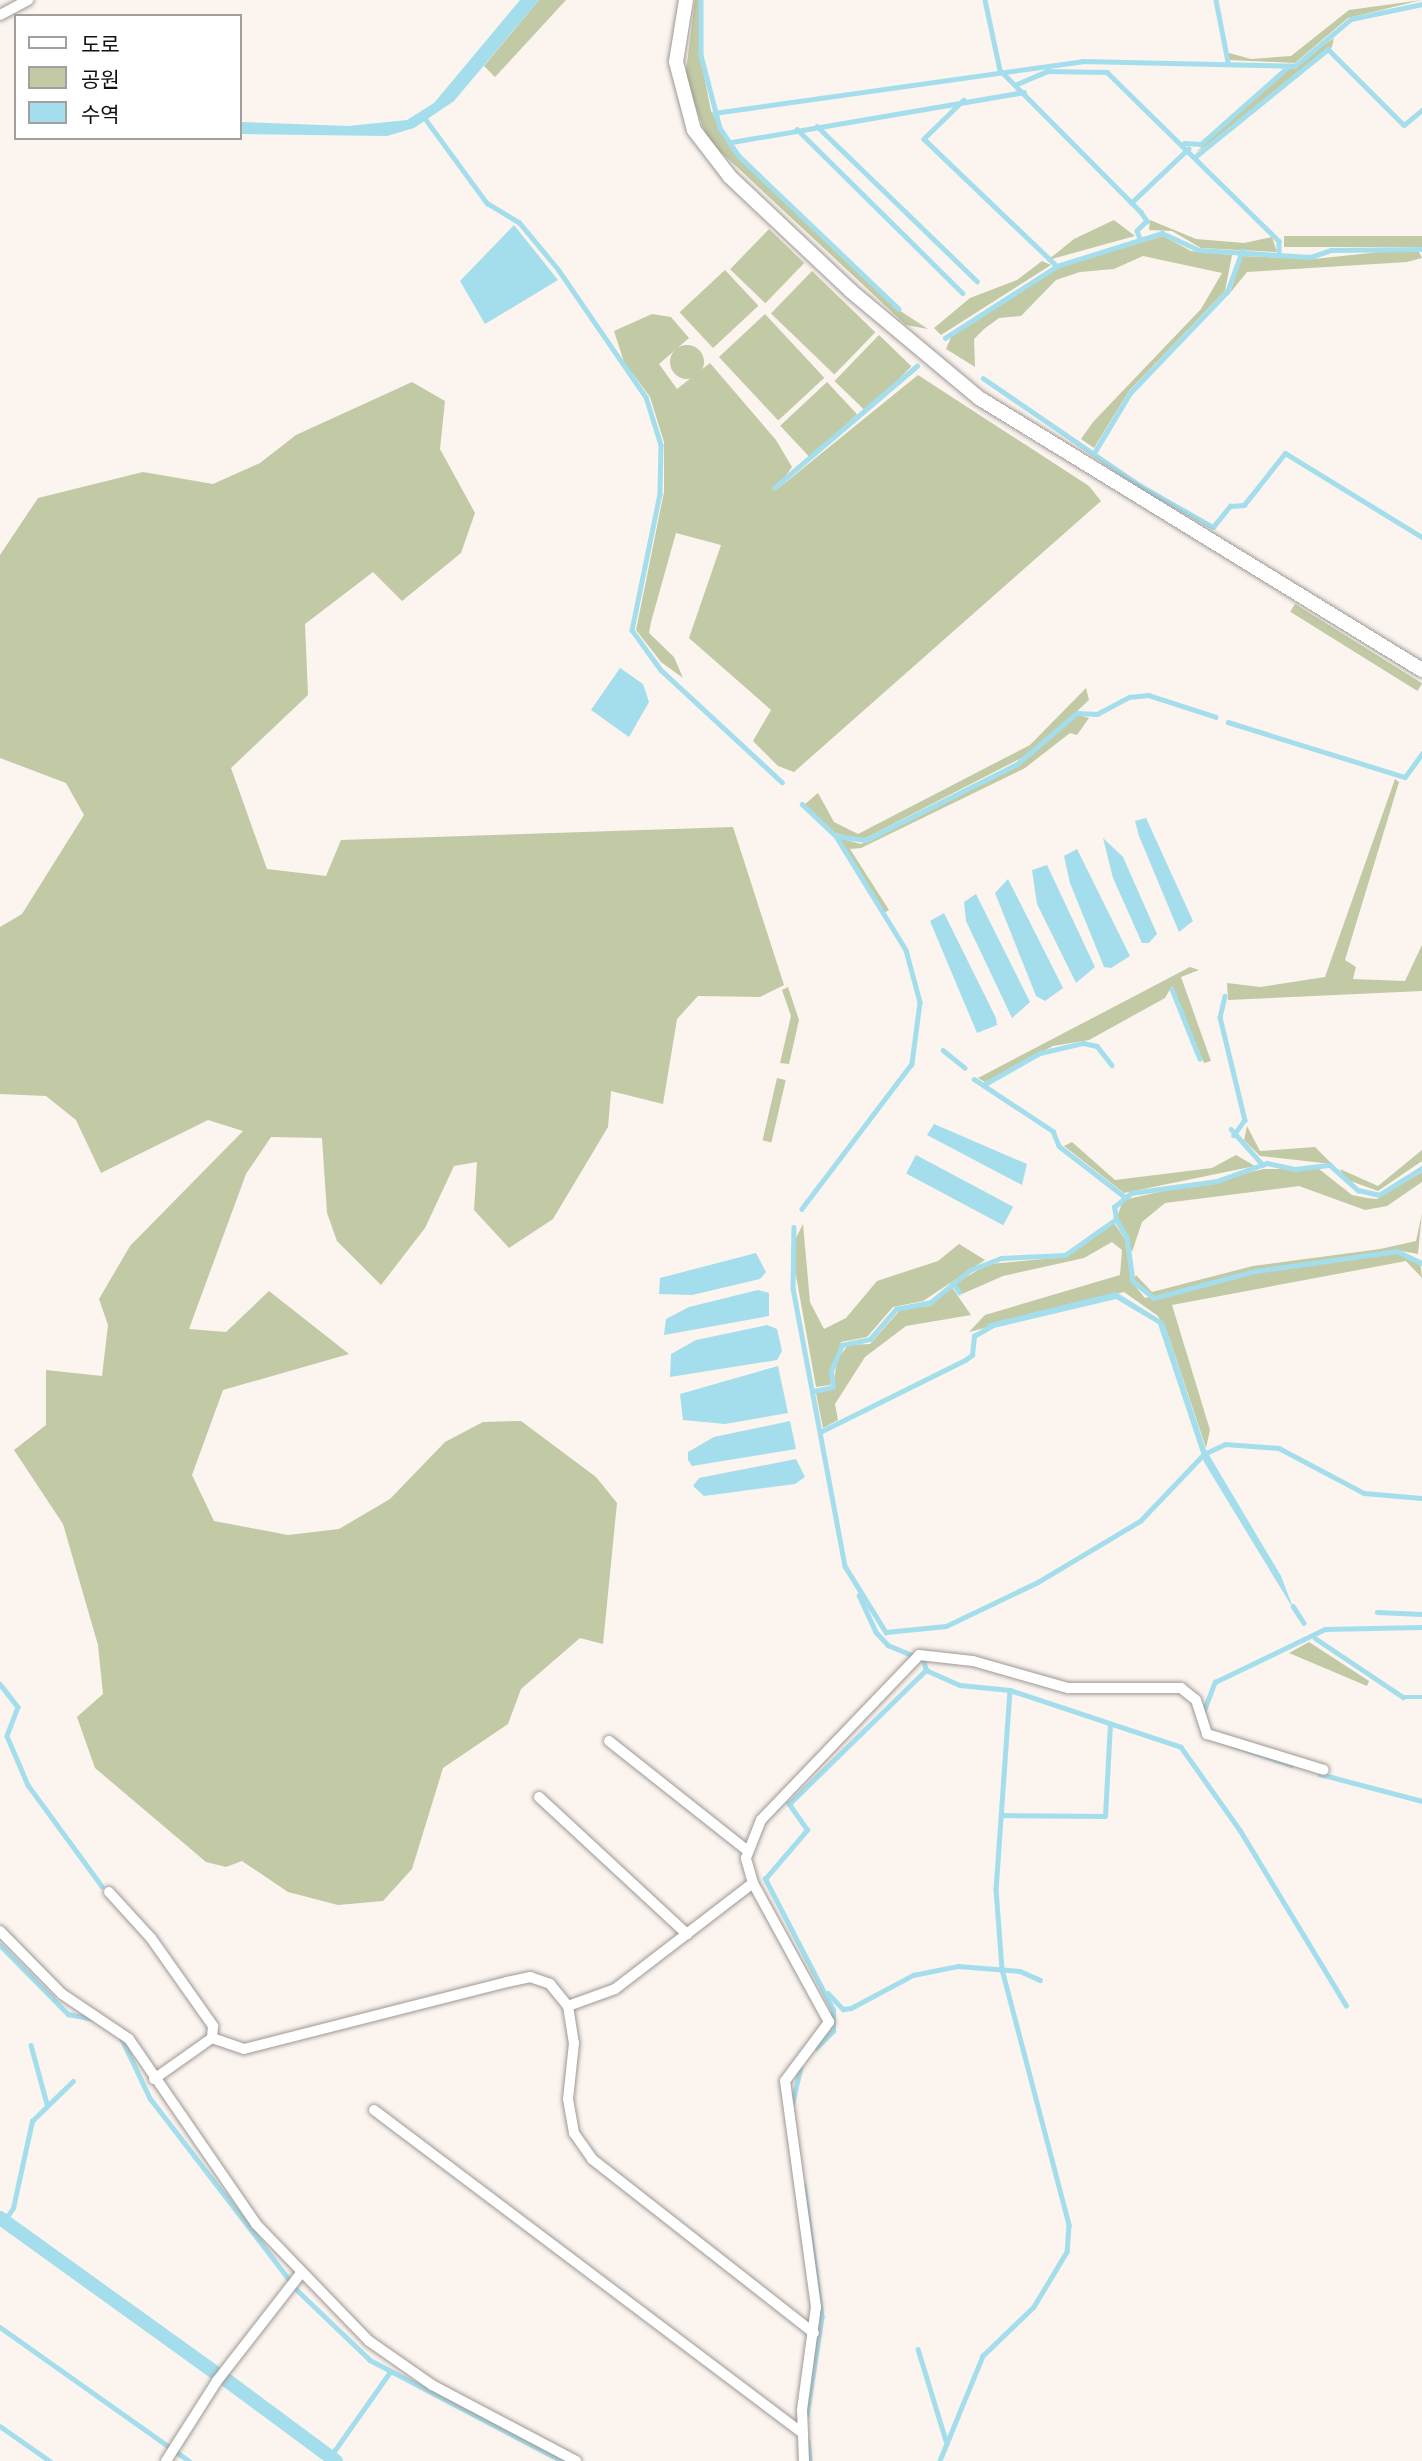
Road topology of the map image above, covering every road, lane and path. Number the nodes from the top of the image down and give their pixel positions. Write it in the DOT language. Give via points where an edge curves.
graph roads {
  1 [pos="28,0"];
  2 [pos="686,0"];
  3 [pos="0,15"];
  4 [pos="1422,670"];
  5 [pos="609,1741"];
  6 [pos="1324,1770"];
  7 [pos="539,1797"];
  8 [pos="748,1851"];
  9 [pos="753,1883"];
  10 [pos="108,1892"];
  11 [pos="0,1931"];
  12 [pos="687,1934"];
  13 [pos="569,2006"];
  14 [pos="212,2038"];
  15 [pos="154,2079"];
  16 [pos="374,2110"];
  17 [pos="302,2272"];
  18 [pos="814,2333"];
  19 [pos="801,2432"];
  20 [pos="166,2461"];
  21 [pos="576,2461"];
  22 [pos="804,2461"];
  1 -- 3 [label="street"];
  2 -- 4 [label="street" via="676,62 694,130 730,177 851,291 979,398"];
  5 -- 8 [label="street"];
  6 -- 8 [label="street" via="1207,1734 1196,1700 1181,1688 1068,1688 973,1661 919,1655 792,1783 761,1820"];
  7 -- 12 [label="street"];
  8 -- 9 [label="street"];
  9 -- 12 [label="street"];
  9 -- 18 [label="street" via="829,2022 785,2081 812,2272"];
  10 -- 14 [label="street" via="208,2014"];
  11 -- 15 [label="street" via="62,1994 129,2039"];
  12 -- 13 [label="street" via="615,1989"];
  13 -- 14 [label="street" via="551,1984 530,1977 244,2049"];
  13 -- 18 [label="street" via="574,2043 568,2099 574,2133 592,2159"];
  14 -- 15 [label="street"];
  15 -- 17 [label="street" via="211,2166"];
  16 -- 19 [label="street"];
  17 -- 20 [label="street" via="217,2381"];
  17 -- 21 [label="street" via="397,2365"];
  18 -- 19 [label="street"];
  19 -- 22 [label="street"];
}
